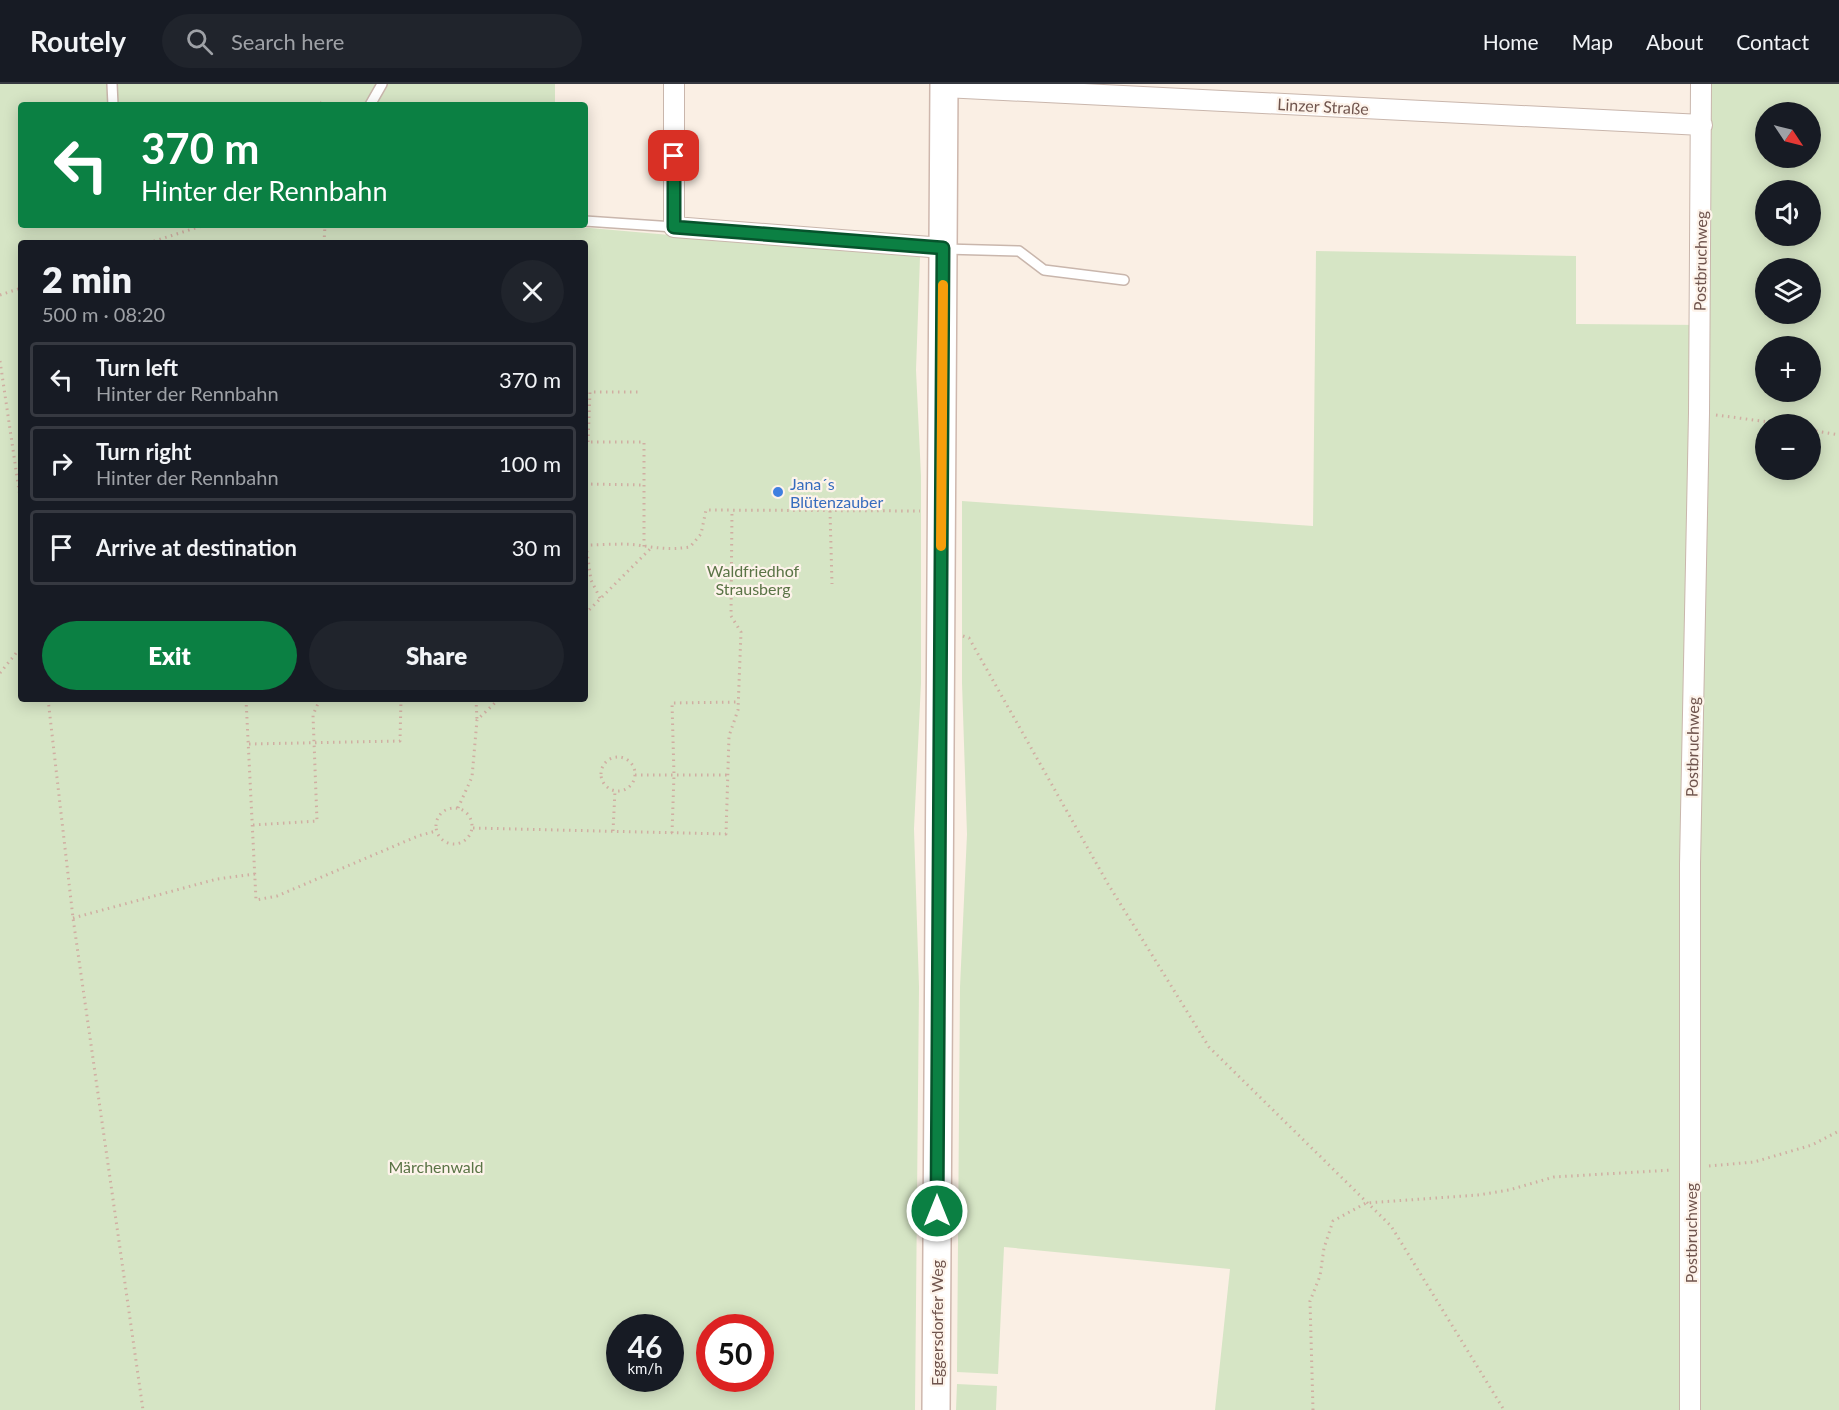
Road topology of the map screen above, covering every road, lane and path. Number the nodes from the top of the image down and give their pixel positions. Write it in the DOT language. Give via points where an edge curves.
graph roads {
  1 [pos="112,84"];
  2 [pos="382,84"];
  3 [pos="674,84"];
  4 [pos="1701,84"];
  5 [pos="944,85"];
  6 [pos="113,102"];
  7 [pos="372,102"];
  8 [pos="1702,125"];
  9 [pos="588,221"];
  10 [pos="674,227"];
  11 [pos="196,228"];
  12 [pos="158,240"];
  13 [pos="943,248"];
  14 [pos="1124,280"];
  15 [pos="18,289"];
  16 [pos="0,295"];
  17 [pos="0,362"];
  18 [pos="639,392"];
  19 [pos="1699,413"];
  20 [pos="1755,420"];
  21 [pos="588,425"];
  22 [pos="1821,431"];
  23 [pos="1839,435"];
  24 [pos="588,442"];
  25 [pos="18,484"];
  26 [pos="588,484"];
  27 [pos="644,485"];
  28 [pos="732,510"];
  29 [pos="830,511"];
  30 [pos="924,512"];
  31 [pos="588,545"];
  32 [pos="644,547"];
  33 [pos="650,549"];
  34 [pos="588,559"];
  35 [pos="832,584"];
  36 [pos="600,599"];
  37 [pos="588,611"];
  38 [pos="940,632"];
  39 [pos="18,652"];
  40 [pos="0,673"];
  41 [pos="48,702"];
  42 [pos="246,702"];
  43 [pos="319,702"];
  44 [pos="401,702"];
  45 [pos="476,702"];
  46 [pos="496,702"];
  47 [pos="738,702"];
  48 [pos="477,720"];
  49 [pos="314,742"];
  50 [pos="249,744"];
  51 [pos="635,775"];
  52 [pos="674,775"];
  53 [pos="728,775"];
  54 [pos="615,791"];
  55 [pos="458,808"];
  56 [pos="253,825"];
  57 [pos="473,828"];
  58 [pos="436,831"];
  59 [pos="614,831"];
  60 [pos="672,833"];
  61 [pos="255,874"];
  62 [pos="73,918"];
  63 [pos="1839,1131"];
  64 [pos="1691,1168"];
  65 [pos="1366,1203"];
  66 [pos="143,1410"];
  67 [pos="936,1410"];
  68 [pos="1313,1410"];
  69 [pos="1504,1410"];
  70 [pos="1690,1410"];
  1 -- 6 [label="lane"];
  2 -- 7 [label="lane"];
  3 -- 10 [label="street"];
  4 -- 8 [label="street, Postbruchweg"];
  5 -- 8 [label="street, Linzer Straße"];
  5 -- 13 [label="main road, Eggersdorfer Weg"];
  8 -- 19 [label="street, Postbruchweg"];
  9 -- 10 [label="lane"];
  10 -- 13 [label="street"];
  11 -- 12 [label="path"];
  13 -- 14 [label="lane" via="1019,251 1044,270"];
  13 -- 38 [label="main road, Eggersdorfer Weg"];
  15 -- 16 [label="path"];
  17 -- 25 [label="path"];
  18 -- 21 [label="path" via="590,392"];
  19 -- 20 [label="path"];
  19 -- 64 [label="street, Postbruchweg" via="1690,864"];
  22 -- 23 [label="path"];
  24 -- 27 [label="path" via="644,442"];
  26 -- 27 [label="path"];
  27 -- 32 [label="path"];
  28 -- 29 [label="path"];
  28 -- 33 [label="path" via="706,510 701,534 690,547"];
  28 -- 47 [label="path" via="731,616 741,632"];
  29 -- 30 [label="path"];
  29 -- 35 [label="path"];
  31 -- 32 [label="path"];
  32 -- 33 [label="path"];
  33 -- 36 [label="path"];
  34 -- 36 [label="path" via="591,580"];
  36 -- 37 [label="path"];
  38 -- 65 [label="path" via="969,638 1108,884 1209,1047"];
  38 -- 67 [label="main road, Eggersdorfer Weg"];
  39 -- 40 [label="path"];
  41 -- 62 [label="path"];
  42 -- 50 [label="path"];
  43 -- 49 [label="path" via="313,716"];
  44 -- 49 [label="path" via="400,741"];
  45 -- 48 [label="path"];
  46 -- 48 [label="path"];
  47 -- 52 [label="path" via="672,703"];
  47 -- 53 [label="path" via="729,736"];
  48 -- 55 [label="path" via="472,777"];
  49 -- 50 [label="path"];
  49 -- 56 [label="path" via="316,821"];
  50 -- 56 [label="path"];
  51 -- 52 [label="path"];
  51 -- 54 [label="path" via="630,787"];
  51 -- 54 [label="path" via="634,767 626,759 610,759 601,774 605,785"];
  52 -- 53 [label="path"];
  52 -- 60 [label="path"];
  53 -- 60 [label="path" via="726,834"];
  54 -- 59 [label="path"];
  55 -- 57 [label="path" via="468,814"];
  55 -- 58 [label="path" via="441,814"];
  56 -- 61 [label="path"];
  57 -- 58 [label="path" via="466,840 454,844 443,841"];
  57 -- 59 [label="path"];
  58 -- 61 [label="path" via="277,896 256,900"];
  59 -- 60 [label="path"];
  61 -- 62 [label="path" via="217,879"];
  62 -- 66 [label="path"];
  63 -- 64 [label="path" via="1812,1145 1754,1162"];
  64 -- 65 [label="path" via="1554,1177 1478,1196"];
  64 -- 70 [label="street, Postbruchweg"];
  65 -- 68 [label="path" via="1333,1221 1310,1301"];
  65 -- 69 [label="path" via="1391,1226"];
}
